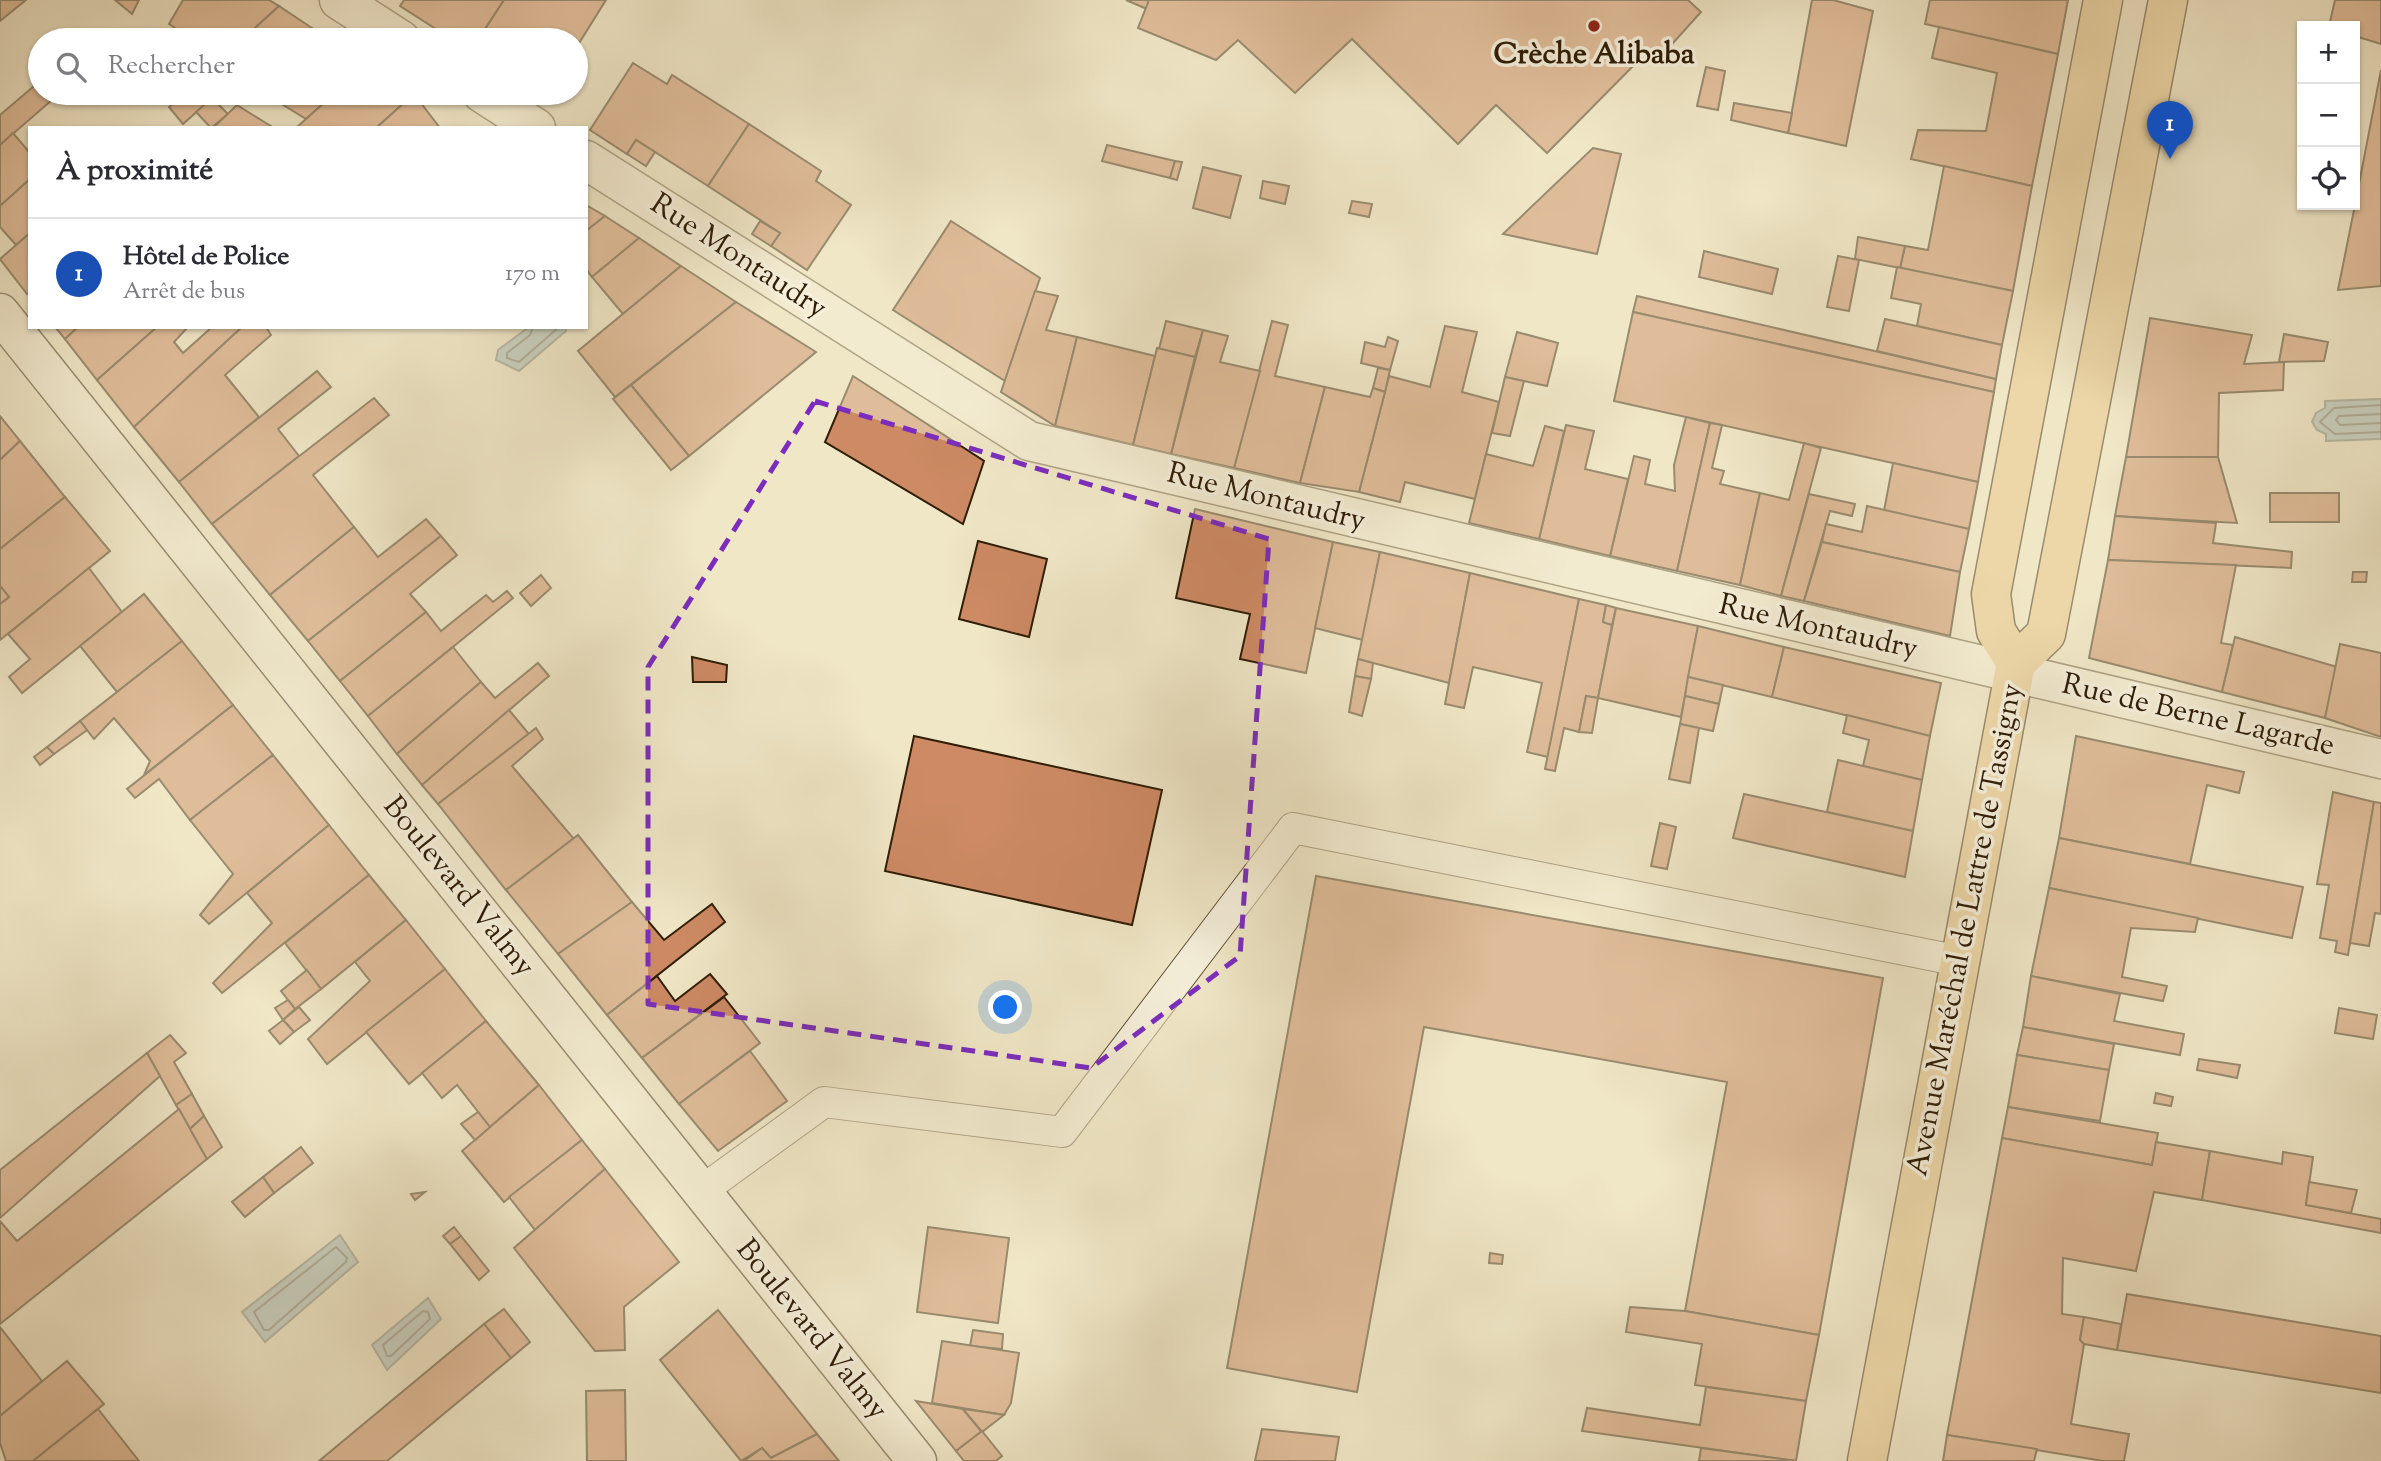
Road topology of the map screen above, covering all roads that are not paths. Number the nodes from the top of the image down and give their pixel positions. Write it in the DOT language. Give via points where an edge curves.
graph roads {
  1 [pos="339,0"];
  2 [pos="2103,0"];
  3 [pos="2168,0"];
  4 [pos="382,28"];
  5 [pos="501,105"];
  6 [pos="533,126"];
  7 [pos="588,161"];
  8 [pos="0,313"];
  9 [pos="2015,668"];
  10 [pos="2381,759"];
  11 [pos="1960,961"];
  12 [pos="700,1192"];
  13 [pos="916,1461"];
  14 [pos="1867,1461"];
  1 -- 4 [label="street"];
  2 -- 9 [label="main road" via="1991,594 1996,631"];
  3 -- 9 [label="main road, Avenue Maréchal de Lattre de Tassigny" via="2046,634"];
  5 -- 6 [label="street"];
  7 -- 9 [label="street, Rue Montaudry" via="1030,441"];
  8 -- 12 [label="street, Boulevard Valmy"];
  9 -- 10 [label="street, Rue de Berne Lagarde"];
  9 -- 11 [label="main road, Avenue Maréchal de Lattre de Tassigny"];
  11 -- 12 [label="lane" via="1293,828 1062,1132 824,1101"];
  11 -- 14 [label="main road, Avenue Maréchal de Lattre de Tassigny"];
  12 -- 13 [label="street, Boulevard Valmy"];
}
